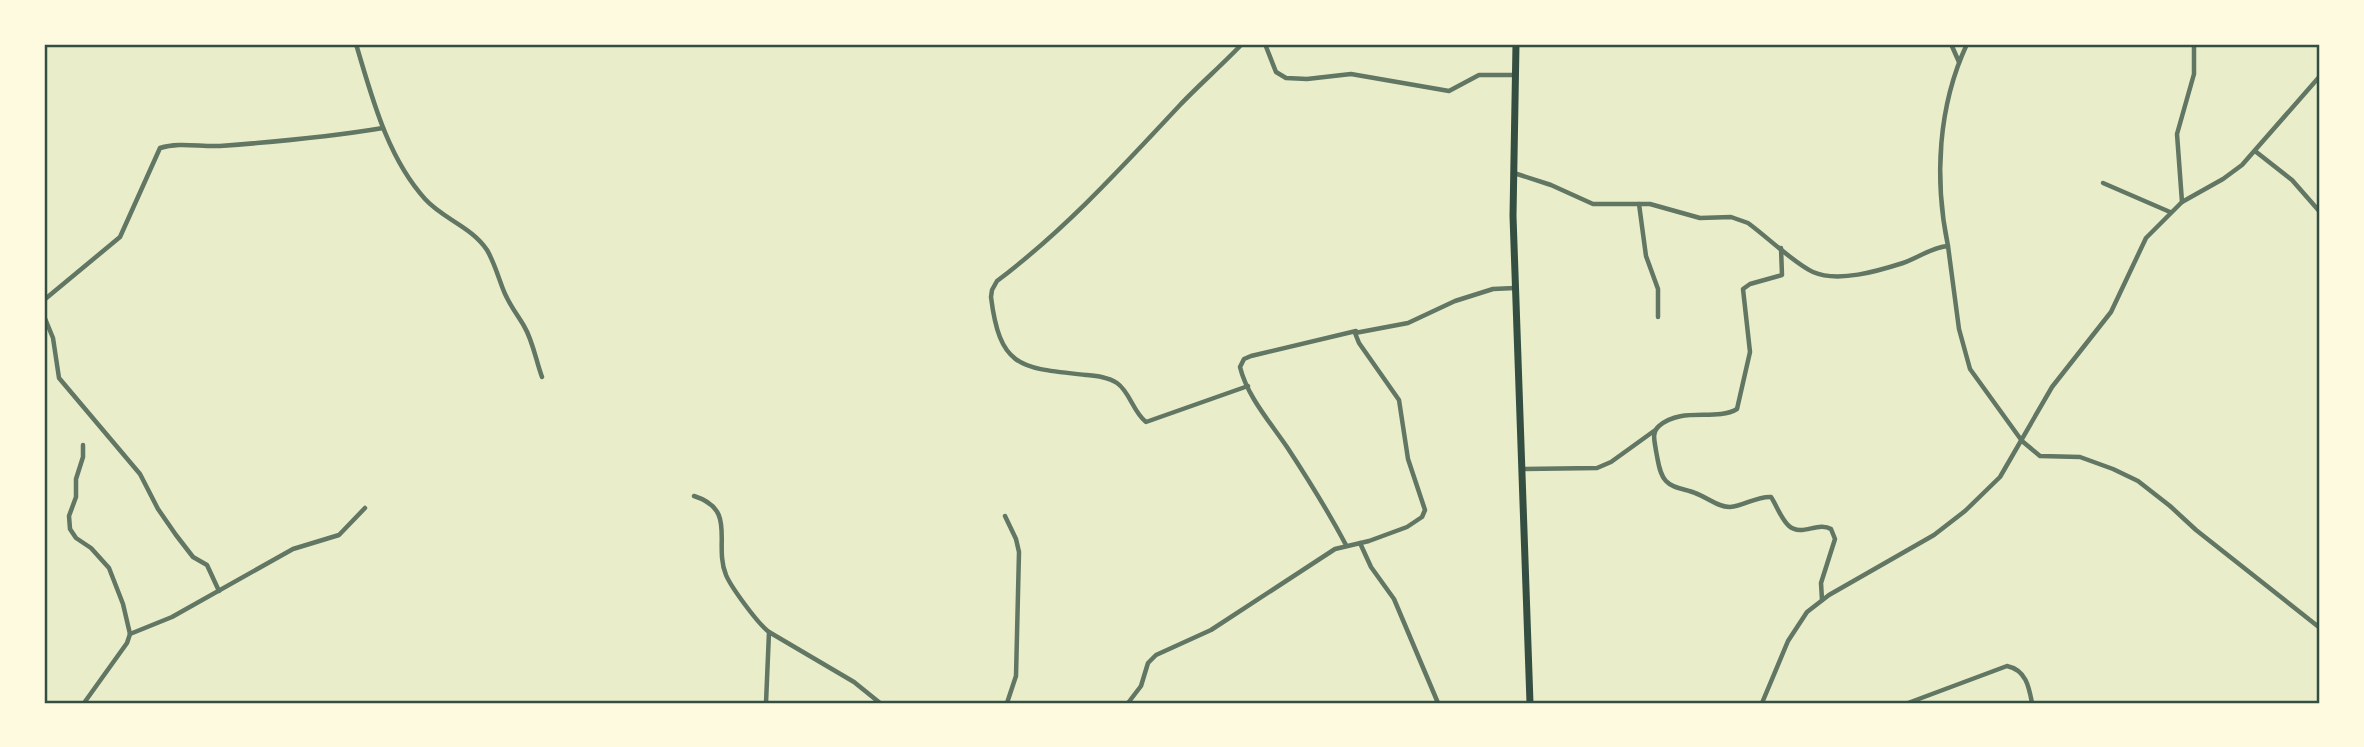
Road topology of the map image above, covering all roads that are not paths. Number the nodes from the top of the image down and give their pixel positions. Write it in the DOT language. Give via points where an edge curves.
graph roads {
  1 [pos="356,44"];
  2 [pos="1242,44"];
  3 [pos="1265,44"];
  4 [pos="1516,44"];
  5 [pos="1951,44"];
  6 [pos="1968,44"];
  7 [pos="2194,44"];
  8 [pos="1959,62"];
  9 [pos="1515,75"];
  10 [pos="2320,76"];
  11 [pos="383,128"];
  12 [pos="2255,151"];
  13 [pos="1513,173"];
  14 [pos="2103,183"];
  15 [pos="2182,202"];
  16 [pos="1639,204"];
  17 [pos="2170,212"];
  18 [pos="2320,212"];
  19 [pos="1948,246"];
  20 [pos="1781,247"];
  21 [pos="1514,288"];
  22 [pos="44,300"];
  23 [pos="44,316"];
  24 [pos="1658,317"];
  25 [pos="1357,331"];
  26 [pos="542,377"];
  27 [pos="1248,386"];
  28 [pos="1655,430"];
  29 [pos="2022,442"];
  30 [pos="83,445"];
  31 [pos="1522,469"];
  32 [pos="694,496"];
  33 [pos="365,508"];
  34 [pos="1005,516"];
  35 [pos="1360,543"];
  36 [pos="1346,545"];
  37 [pos="219,591"];
  38 [pos="1822,600"];
  39 [pos="2320,628"];
  40 [pos="769,632"];
  41 [pos="130,634"];
  42 [pos="83,703"];
  43 [pos="766,703"];
  44 [pos="880,703"];
  45 [pos="1007,703"];
  46 [pos="1128,703"];
  47 [pos="1438,703"];
  48 [pos="1530,703"];
  49 [pos="1762,703"];
  50 [pos="1908,703"];
  51 [pos="2032,703"];
  1 -- 11 [label="street"];
  2 -- 27 [label="street" via="1097,195 997,281 991,297 1001,341 1014,359 1040,370 1117,383 1146,422"];
  3 -- 9 [label="street" via="1276,72 1286,78 1351,74 1449,91 1479,75"];
  4 -- 9 [label="highway"];
  5 -- 8 [label="street"];
  6 -- 8 [label="street"];
  7 -- 15 [label="street" via="2194,74 2177,134"];
  8 -- 19 [label="street" via="1947,110 1939,178"];
  9 -- 13 [label="highway"];
  10 -- 12 [label="street"];
  11 -- 22 [label="street" via="160,148 115,243"];
  11 -- 26 [label="street" via="426,200 486,249 503,291 525,327"];
  12 -- 15 [label="street" via="2230,174"];
  12 -- 18 [label="street" via="2292,180"];
  13 -- 16 [label="street" via="1589,203"];
  13 -- 21 [label="highway"];
  14 -- 17 [label="street"];
  15 -- 17 [label="street"];
  16 -- 20 [label="street" via="1700,218 1737,218"];
  16 -- 24 [label="street" via="1646,256 1658,289"];
  17 -- 29 [label="street" via="2146,238 2111,312 2052,387"];
  19 -- 20 [label="street" via="1893,265 1835,276 1808,269"];
  19 -- 29 [label="street" via="1959,329 1970,369"];
  20 -- 28 [label="street" via="1782,275 1743,289 1750,352 1737,409 1679,417"];
  21 -- 25 [label="street" via="1493,289 1455,301 1408,323"];
  21 -- 31 [label="highway"];
  23 -- 37 [label="street" via="53,338 59,378 140,474 168,524 193,557 207,565"];
  25 -- 27 [label="street" via="1244,359 1240,367"];
  25 -- 35 [label="street" via="1359,344 1399,400 1408,459 1425,510 1407,527"];
  27 -- 36 [label="street"];
  28 -- 31 [label="street" via="1597,468"];
  28 -- 38 [label="street" via="1661,473 1670,485 1727,507 1771,497 1790,527 1832,529 1835,539 1821,583"];
  29 -- 38 [label="street" via="2000,477 1947,526"];
  29 -- 39 [label="street" via="2040,456 2080,457 2138,481"];
  30 -- 41 [label="street" via="70,529 106,563 121,595"];
  31 -- 48 [label="highway"];
  32 -- 40 [label="street" via="717,510 726,576"];
  33 -- 37 [label="street" via="339,535 293,549"];
  34 -- 45 [label="street" via="1019,552 1016,670"];
  35 -- 36 [label="street"];
  35 -- 47 [label="street" via="1394,599"];
  36 -- 46 [label="street" via="1326,553 1211,631 1151,659 1141,686"];
  37 -- 41 [label="street"];
  38 -- 49 [label="street" via="1794,628"];
  40 -- 43 [label="street"];
  40 -- 44 [label="street" via="854,682"];
  41 -- 42 [label="street"];
  50 -- 51 [label="street" via="2007,666 2025,677"];
}
